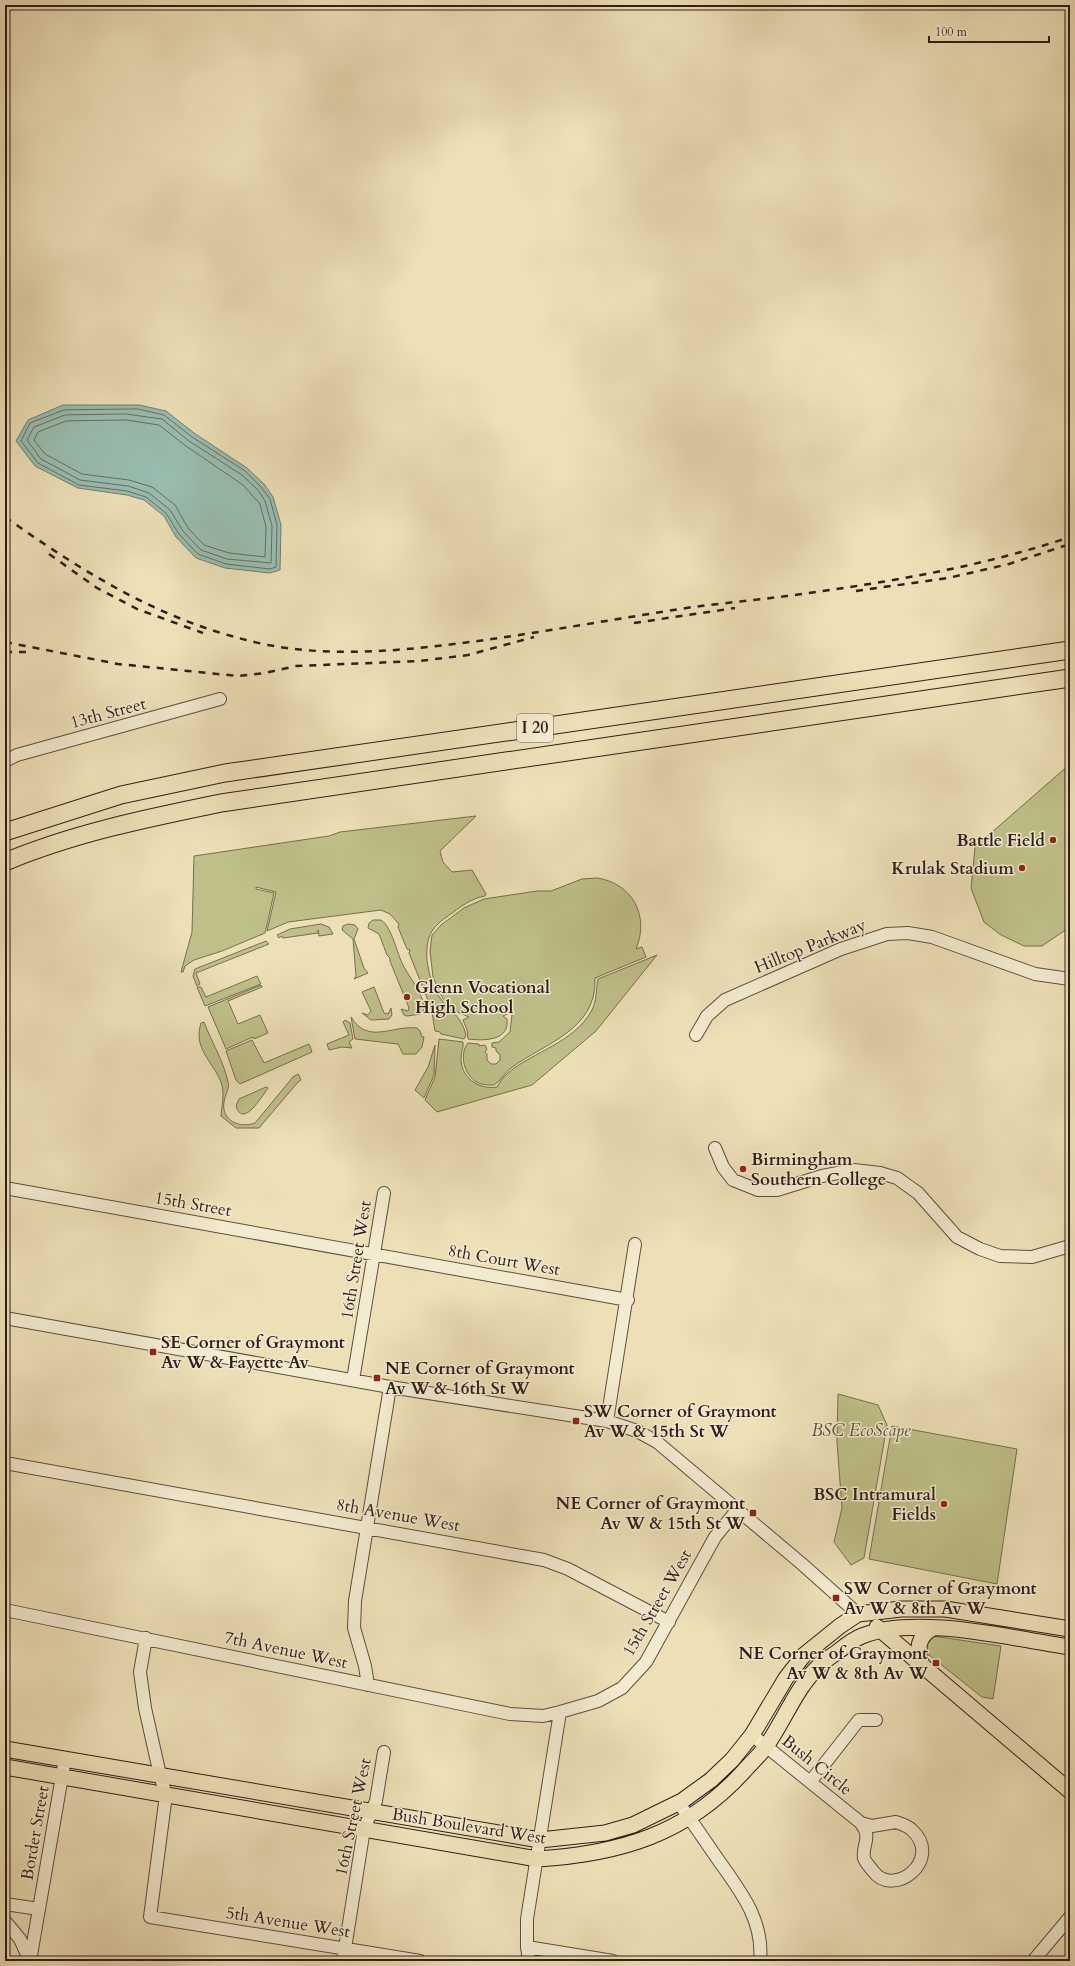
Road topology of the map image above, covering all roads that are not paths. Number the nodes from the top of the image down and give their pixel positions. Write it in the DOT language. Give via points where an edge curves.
graph roads {
  1 [pos="1070,650"];
  2 [pos="1070,678"];
  3 [pos="220,699"];
  4 [pos="5,761"];
  5 [pos="5,832"];
  6 [pos="5,862"];
  7 [pos="1070,979"];
  8 [pos="696,1035"];
  9 [pos="715,1148"];
  10 [pos="5,1188"];
  11 [pos="384,1193"];
  12 [pos="635,1244"];
  13 [pos="1070,1246"];
  14 [pos="374,1254"];
  15 [pos="628,1300"];
  16 [pos="5,1318"];
  17 [pos="353,1380"];
  18 [pos="390,1387"];
  19 [pos="607,1421"];
  20 [pos="5,1463"];
  21 [pos="738,1509"];
  22 [pos="367,1528"];
  23 [pos="5,1610"];
  24 [pos="858,1614"];
  25 [pos="669,1622"];
  26 [pos="933,1628"];
  27 [pos="1070,1629"];
  28 [pos="881,1631"];
  29 [pos="146,1638"];
  30 [pos="1070,1648"];
  31 [pos="922,1665"];
  32 [pos="368,1685"];
  33 [pos="560,1712"];
  34 [pos="876,1720"];
  35 [pos="752,1735"];
  36 [pos="767,1746"];
  37 [pos="5,1749"];
  38 [pos="384,1752"];
  39 [pos="65,1759"];
  40 [pos="5,1767"];
  41 [pos="160,1775"];
  42 [pos="62,1777"];
  43 [pos="811,1781"];
  44 [pos="1070,1790"];
  45 [pos="166,1795"];
  46 [pos="679,1803"];
  47 [pos="371,1812"];
  48 [pos="690,1818"];
  49 [pos="861,1823"];
  50 [pos="364,1829"];
  51 [pos="540,1840"];
  52 [pos="537,1859"];
  53 [pos="5,1904"];
  54 [pos="39,1909"];
  55 [pos="1070,1918"];
  56 [pos="5,1921"];
  57 [pos="527,1947"];
  58 [pos="345,1949"];
  59 [pos="30,1961"];
  60 [pos="343,1961"];
  61 [pos="420,1961"];
  62 [pos="529,1961"];
  63 [pos="613,1961"];
  64 [pos="760,1961"];
  65 [pos="1033,1961"];
  1 -- 5 [label="highway, I 20" via="226,773 121,795"];
  2 -- 6 [label="highway, I 20" via="221,803 132,821"];
  3 -- 4 [label="street, 13th Street"];
  7 -- 8 [label="street, Hilltop Parkway" via="1035,974 932,937 908,933 887,934 841,949 724,1000 707,1016"];
  9 -- 13 [label="street" via="723,1167 733,1180 758,1190 777,1190 822,1176 854,1170 880,1173 897,1178 918,1193 957,1237 980,1249 1000,1256 1032,1257"];
  10 -- 14 [label="street, 15th Street"];
  11 -- 14 [label="street, 16th Street West"];
  12 -- 15 [label="street"];
  14 -- 15 [label="street, 8th Court West"];
  14 -- 17 [label="street, 16th Street West"];
  15 -- 19 [label="street"];
  16 -- 17 [label="street"];
  17 -- 18 [label="street"];
  18 -- 19 [label="street"];
  18 -- 22 [label="street"];
  19 -- 21 [label="street" via="636,1431 657,1442"];
  20 -- 22 [label="street, 8th Avenue West"];
  21 -- 24 [label="street"];
  21 -- 25 [label="street, 15th Street West" via="715,1537"];
  22 -- 25 [label="street, 8th Avenue West" via="544,1560 568,1569"];
  22 -- 32 [label="street" via="354,1601 354,1628"];
  23 -- 29 [label="street, 7th Avenue West"];
  24 -- 27 [label="main road" via="901,1609 945,1609"];
  24 -- 28 [label="main road"];
  24 -- 35 [label="main road, Bush Boulevard West" via="804,1655 786,1678"];
  25 -- 33 [label="street, 15th Street West" via="646,1662 622,1688 598,1701"];
  26 -- 28 [label="main road" via="915,1627"];
  26 -- 30 [label="main road" via="951,1628"];
  26 -- 31 [label="main road" via="921,1638 919,1654"];
  28 -- 31 [label="main road"];
  28 -- 36 [label="main road, Bush Boulevard West" via="850,1642 818,1666 800,1689"];
  29 -- 32 [label="street, 7th Avenue West"];
  29 -- 41 [label="street" via="140,1672"];
  31 -- 44 [label="main road"];
  32 -- 33 [label="street, 7th Avenue West" via="510,1714 543,1716"];
  33 -- 51 [label="street"];
  34 -- 43 [label="street" via="859,1720"];
  35 -- 36 [label="street, Bush Circle"];
  35 -- 46 [label="main road, Bush Boulevard West" via="732,1760 711,1780"];
  36 -- 43 [label="street, Bush Circle"];
  36 -- 48 [label="main road, Bush Boulevard West" via="730,1787"];
  37 -- 39 [label="main road, Bush Boulevard West"];
  38 -- 47 [label="street, 16th Street West" via="376,1801"];
  39 -- 41 [label="main road, Bush Boulevard West"];
  39 -- 42 [label="street, Border Street"];
  40 -- 42 [label="main road, Bush Boulevard West"];
  41 -- 45 [label="street"];
  41 -- 47 [label="main road, Bush Boulevard West"];
  42 -- 45 [label="main road, Bush Boulevard West"];
  42 -- 54 [label="street, Border Street"];
  43 -- 49 [label="street, Bush Circle"];
  45 -- 50 [label="main road, Bush Boulevard West"];
  45 -- 58 [label="street, 5th Avenue West" via="150,1917"];
  46 -- 48 [label="street"];
  46 -- 51 [label="main road, Bush Boulevard West" via="632,1825 605,1833"];
  47 -- 50 [label="street, 16th Street West"];
  47 -- 51 [label="main road, Bush Boulevard West"];
  48 -- 52 [label="main road, Bush Boulevard West" via="654,1836 616,1849"];
  48 -- 64 [label="street" via="748,1903 759,1930"];
  49 -- 49 [label="street" via="872,1826 896,1822 912,1829 919,1838 922,1849 921,1860 916,1869 896,1880 874,1873 864,1858 866,1833"];
  50 -- 52 [label="main road, Bush Boulevard West"];
  50 -- 58 [label="street, 16th Street West"];
  51 -- 52 [label="street"];
  52 -- 57 [label="street" via="528,1918"];
  53 -- 54 [label="street"];
  54 -- 59 [label="street, Border Street"];
  55 -- 65 [label="street"];
  56 -- 59 [label="street" via="20,1940"];
  57 -- 62 [label="street"];
  57 -- 63 [label="street"];
  58 -- 60 [label="street, 16th Street West"];
  58 -- 61 [label="street, 5th Avenue West"];
}
